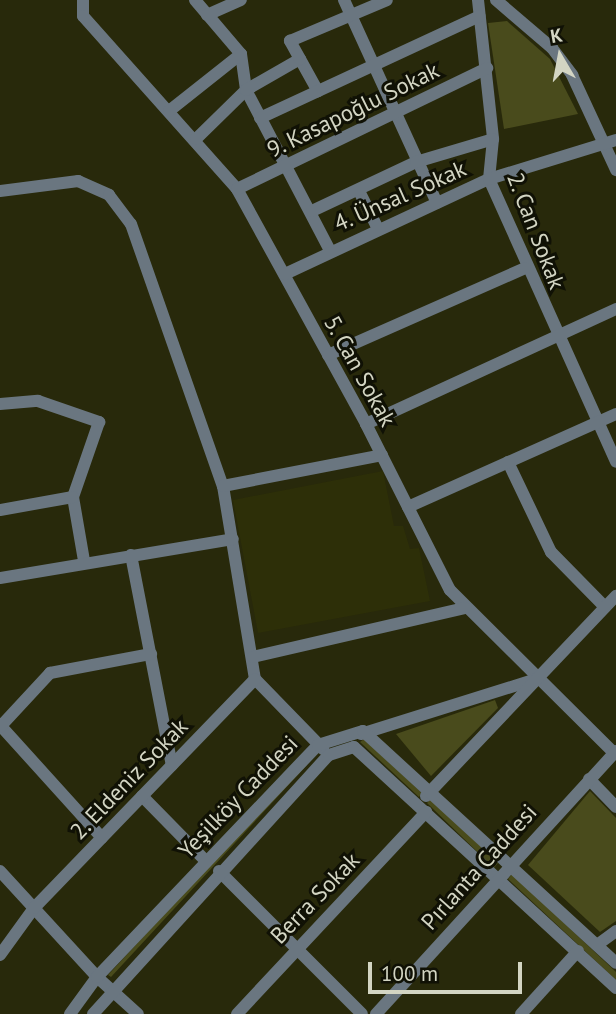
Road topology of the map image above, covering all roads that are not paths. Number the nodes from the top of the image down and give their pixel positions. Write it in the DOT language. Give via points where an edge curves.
graph roads {
  1 [pos="83,0"];
  2 [pos="195,0"];
  3 [pos="241,0"];
  4 [pos="344,0"];
  5 [pos="387,0"];
  6 [pos="478,0"];
  7 [pos="496,0"];
  8 [pos="351,14"];
  9 [pos="207,15"];
  10 [pos="480,16"];
  11 [pos="241,54"];
  12 [pos="300,59"];
  13 [pos="373,65"];
  14 [pos="487,68"];
  15 [pos="246,90"];
  16 [pos="318,91"];
  17 [pos="169,111"];
  18 [pos="394,113"];
  19 [pos="260,118"];
  20 [pos="197,139"];
  21 [pos="493,139"];
  22 [pos="610,143"];
  23 [pos="416,163"];
  24 [pos="285,166"];
  25 [pos="616,170"];
  26 [pos="489,179"];
  27 [pos="237,189"];
  28 [pos="0,191"];
  29 [pos="359,191"];
  30 [pos="437,203"];
  31 [pos="312,211"];
  32 [pos="378,229"];
  33 [pos="330,251"];
  34 [pos="525,268"];
  35 [pos="285,274"];
  36 [pos="616,309"];
  37 [pos="557,337"];
  38 [pos="328,355"];
  39 [pos="0,404"];
  40 [pos="616,414"];
  41 [pos="596,423"];
  42 [pos="366,424"];
  43 [pos="382,455"];
  44 [pos="508,462"];
  45 [pos="616,462"];
  46 [pos="223,486"];
  47 [pos="74,497"];
  48 [pos="408,507"];
  49 [pos="0,510"];
  50 [pos="233,539"];
  51 [pos="131,555"];
  52 [pos="83,561"];
  53 [pos="0,578"];
  54 [pos="616,596"];
  55 [pos="605,607"];
  56 [pos="465,608"];
  57 [pos="151,654"];
  58 [pos="253,657"];
  59 [pos="255,679"];
  60 [pos="537,679"];
  61 [pos="0,726"];
  62 [pos="363,730"];
  63 [pos="318,745"];
  64 [pos="354,747"];
  65 [pos="615,752"];
  66 [pos="329,755"];
  67 [pos="172,765"];
  68 [pos="589,779"];
  69 [pos="430,790"];
  70 [pos="142,796"];
  71 [pos="616,807"];
  72 [pos="422,808"];
  73 [pos="102,838"];
  74 [pos="205,860"];
  75 [pos="509,864"];
  76 [pos="0,871"];
  77 [pos="219,871"];
  78 [pos="497,877"];
  79 [pos="34,908"];
  80 [pos="616,932"];
  81 [pos="597,945"];
  82 [pos="296,948"];
  83 [pos="578,951"];
  84 [pos="0,955"];
  85 [pos="616,963"];
  86 [pos="97,977"];
  87 [pos="616,988"];
  88 [pos="112,989"];
  89 [pos="70,1014"];
  90 [pos="93,1014"];
  91 [pos="138,1014"];
  92 [pos="237,1014"];
  93 [pos="362,1014"];
  94 [pos="376,1014"];
  95 [pos="521,1014"];
  1 -- 17 [label="street, 5. Can Sokak" via="83,16"];
  2 -- 9 [label="street"];
  3 -- 9 [label="street"];
  4 -- 8 [label="street"];
  5 -- 8 [label="street"];
  6 -- 10 [label="street, 2. Can Sokak"];
  7 -- 22 [label="street" via="552,48"];
  8 -- 12 [label="street" via="290,41"];
  8 -- 13 [label="street"];
  9 -- 11 [label="street"];
  10 -- 13 [label="street"];
  10 -- 14 [label="street, 2. Can Sokak"];
  11 -- 15 [label="street"];
  11 -- 17 [label="street"];
  12 -- 15 [label="street"];
  12 -- 16 [label="street"];
  13 -- 16 [label="street"];
  13 -- 18 [label="street"];
  14 -- 18 [label="street, 9. Kasapoğlu Sokak"];
  14 -- 21 [label="street, 2. Can Sokak"];
  15 -- 19 [label="street"];
  15 -- 20 [label="street"];
  16 -- 19 [label="street"];
  17 -- 20 [label="street, 5. Can Sokak"];
  18 -- 23 [label="street"];
  18 -- 24 [label="street, 9. Kasapoğlu Sokak"];
  19 -- 24 [label="street"];
  20 -- 27 [label="street, 5. Can Sokak"];
  21 -- 23 [label="street"];
  21 -- 26 [label="street, 2. Can Sokak"];
  22 -- 25 [label="street"];
  22 -- 26 [label="street, 4. Ünsal Sokak"];
  23 -- 29 [label="street"];
  23 -- 30 [label="street"];
  24 -- 27 [label="street, 9. Kasapoğlu Sokak"];
  24 -- 31 [label="street"];
  26 -- 30 [label="street, 4. Ünsal Sokak"];
  26 -- 34 [label="street, 2. Can Sokak"];
  27 -- 35 [label="street, 5. Can Sokak"];
  28 -- 46 [label="street" via="78,181 99,188 121,207 158,292"];
  29 -- 31 [label="street"];
  29 -- 32 [label="street"];
  30 -- 32 [label="street, 4. Ünsal Sokak"];
  31 -- 33 [label="street"];
  32 -- 33 [label="street, 4. Ünsal Sokak"];
  33 -- 35 [label="street, 4. Ünsal Sokak"];
  34 -- 37 [label="street, 2. Can Sokak"];
  34 -- 38 [label="street"];
  35 -- 38 [label="street, 5. Can Sokak"];
  36 -- 37 [label="street"];
  37 -- 41 [label="street, 2. Can Sokak"];
  37 -- 42 [label="street"];
  38 -- 42 [label="street, 5. Can Sokak"];
  39 -- 47 [label="street" via="38,401 99,422"];
  40 -- 41 [label="street"];
  41 -- 44 [label="street"];
  41 -- 45 [label="street, 2. Can Sokak"];
  42 -- 43 [label="street, 5. Can Sokak"];
  43 -- 46 [label="street"];
  43 -- 48 [label="street, 5. Can Sokak"];
  44 -- 48 [label="street"];
  44 -- 55 [label="street" via="551,552"];
  46 -- 50 [label="street"];
  47 -- 49 [label="street"];
  47 -- 52 [label="street"];
  48 -- 56 [label="street, 5. Can Sokak" via="450,590"];
  50 -- 51 [label="street"];
  50 -- 58 [label="street"];
  51 -- 52 [label="street"];
  51 -- 57 [label="street"];
  52 -- 53 [label="street"];
  54 -- 55 [label="street, Berra Sokak"];
  55 -- 60 [label="street, Berra Sokak"];
  56 -- 58 [label="street"];
  56 -- 60 [label="street, 5. Can Sokak"];
  57 -- 61 [label="street" via="50,673"];
  57 -- 67 [label="street"];
  58 -- 59 [label="street"];
  59 -- 63 [label="street"];
  59 -- 67 [label="street, 2. Eldeniz Sokak"];
  60 -- 62 [label="street, Yeşilköy Caddesi"];
  60 -- 65 [label="street, 5. Can Sokak"];
  60 -- 69 [label="street, Berra Sokak"];
  61 -- 73 [label="street"];
  62 -- 63 [label="street, Yeşilköy Caddesi"];
  62 -- 64 [label="street"];
  62 -- 69 [label="street"];
  63 -- 66 [label="street"];
  63 -- 74 [label="street, Yeşilköy Caddesi"];
  64 -- 66 [label="street, Yeşilköy Caddesi"];
  64 -- 72 [label="street"];
  65 -- 68 [label="street, Pırlanta Caddesi"];
  66 -- 77 [label="street, Yeşilköy Caddesi"];
  67 -- 70 [label="street, 2. Eldeniz Sokak"];
  68 -- 71 [label="street"];
  68 -- 75 [label="street, Pırlanta Caddesi"];
  69 -- 72 [label="street, Berra Sokak"];
  69 -- 75 [label="street"];
  70 -- 73 [label="street, 2. Eldeniz Sokak"];
  70 -- 74 [label="street"];
  72 -- 78 [label="street"];
  72 -- 82 [label="street, Berra Sokak"];
  73 -- 79 [label="street, 2. Eldeniz Sokak"];
  74 -- 86 [label="street, Yeşilköy Caddesi"];
  75 -- 78 [label="street, Pırlanta Caddesi"];
  75 -- 81 [label="street"];
  76 -- 79 [label="street"];
  77 -- 82 [label="street"];
  77 -- 88 [label="street, Yeşilköy Caddesi"];
  78 -- 83 [label="street"];
  78 -- 94 [label="street, Pırlanta Caddesi"];
  79 -- 84 [label="street, 2. Eldeniz Sokak"];
  79 -- 86 [label="street"];
  80 -- 81 [label="street"];
  81 -- 85 [label="street"];
  82 -- 92 [label="street, Berra Sokak"];
  82 -- 93 [label="street"];
  83 -- 87 [label="street"];
  83 -- 95 [label="street"];
  86 -- 88 [label="street"];
  86 -- 89 [label="street, Yeşilköy Caddesi"];
  88 -- 90 [label="street, Yeşilköy Caddesi"];
  88 -- 91 [label="street"];
}
